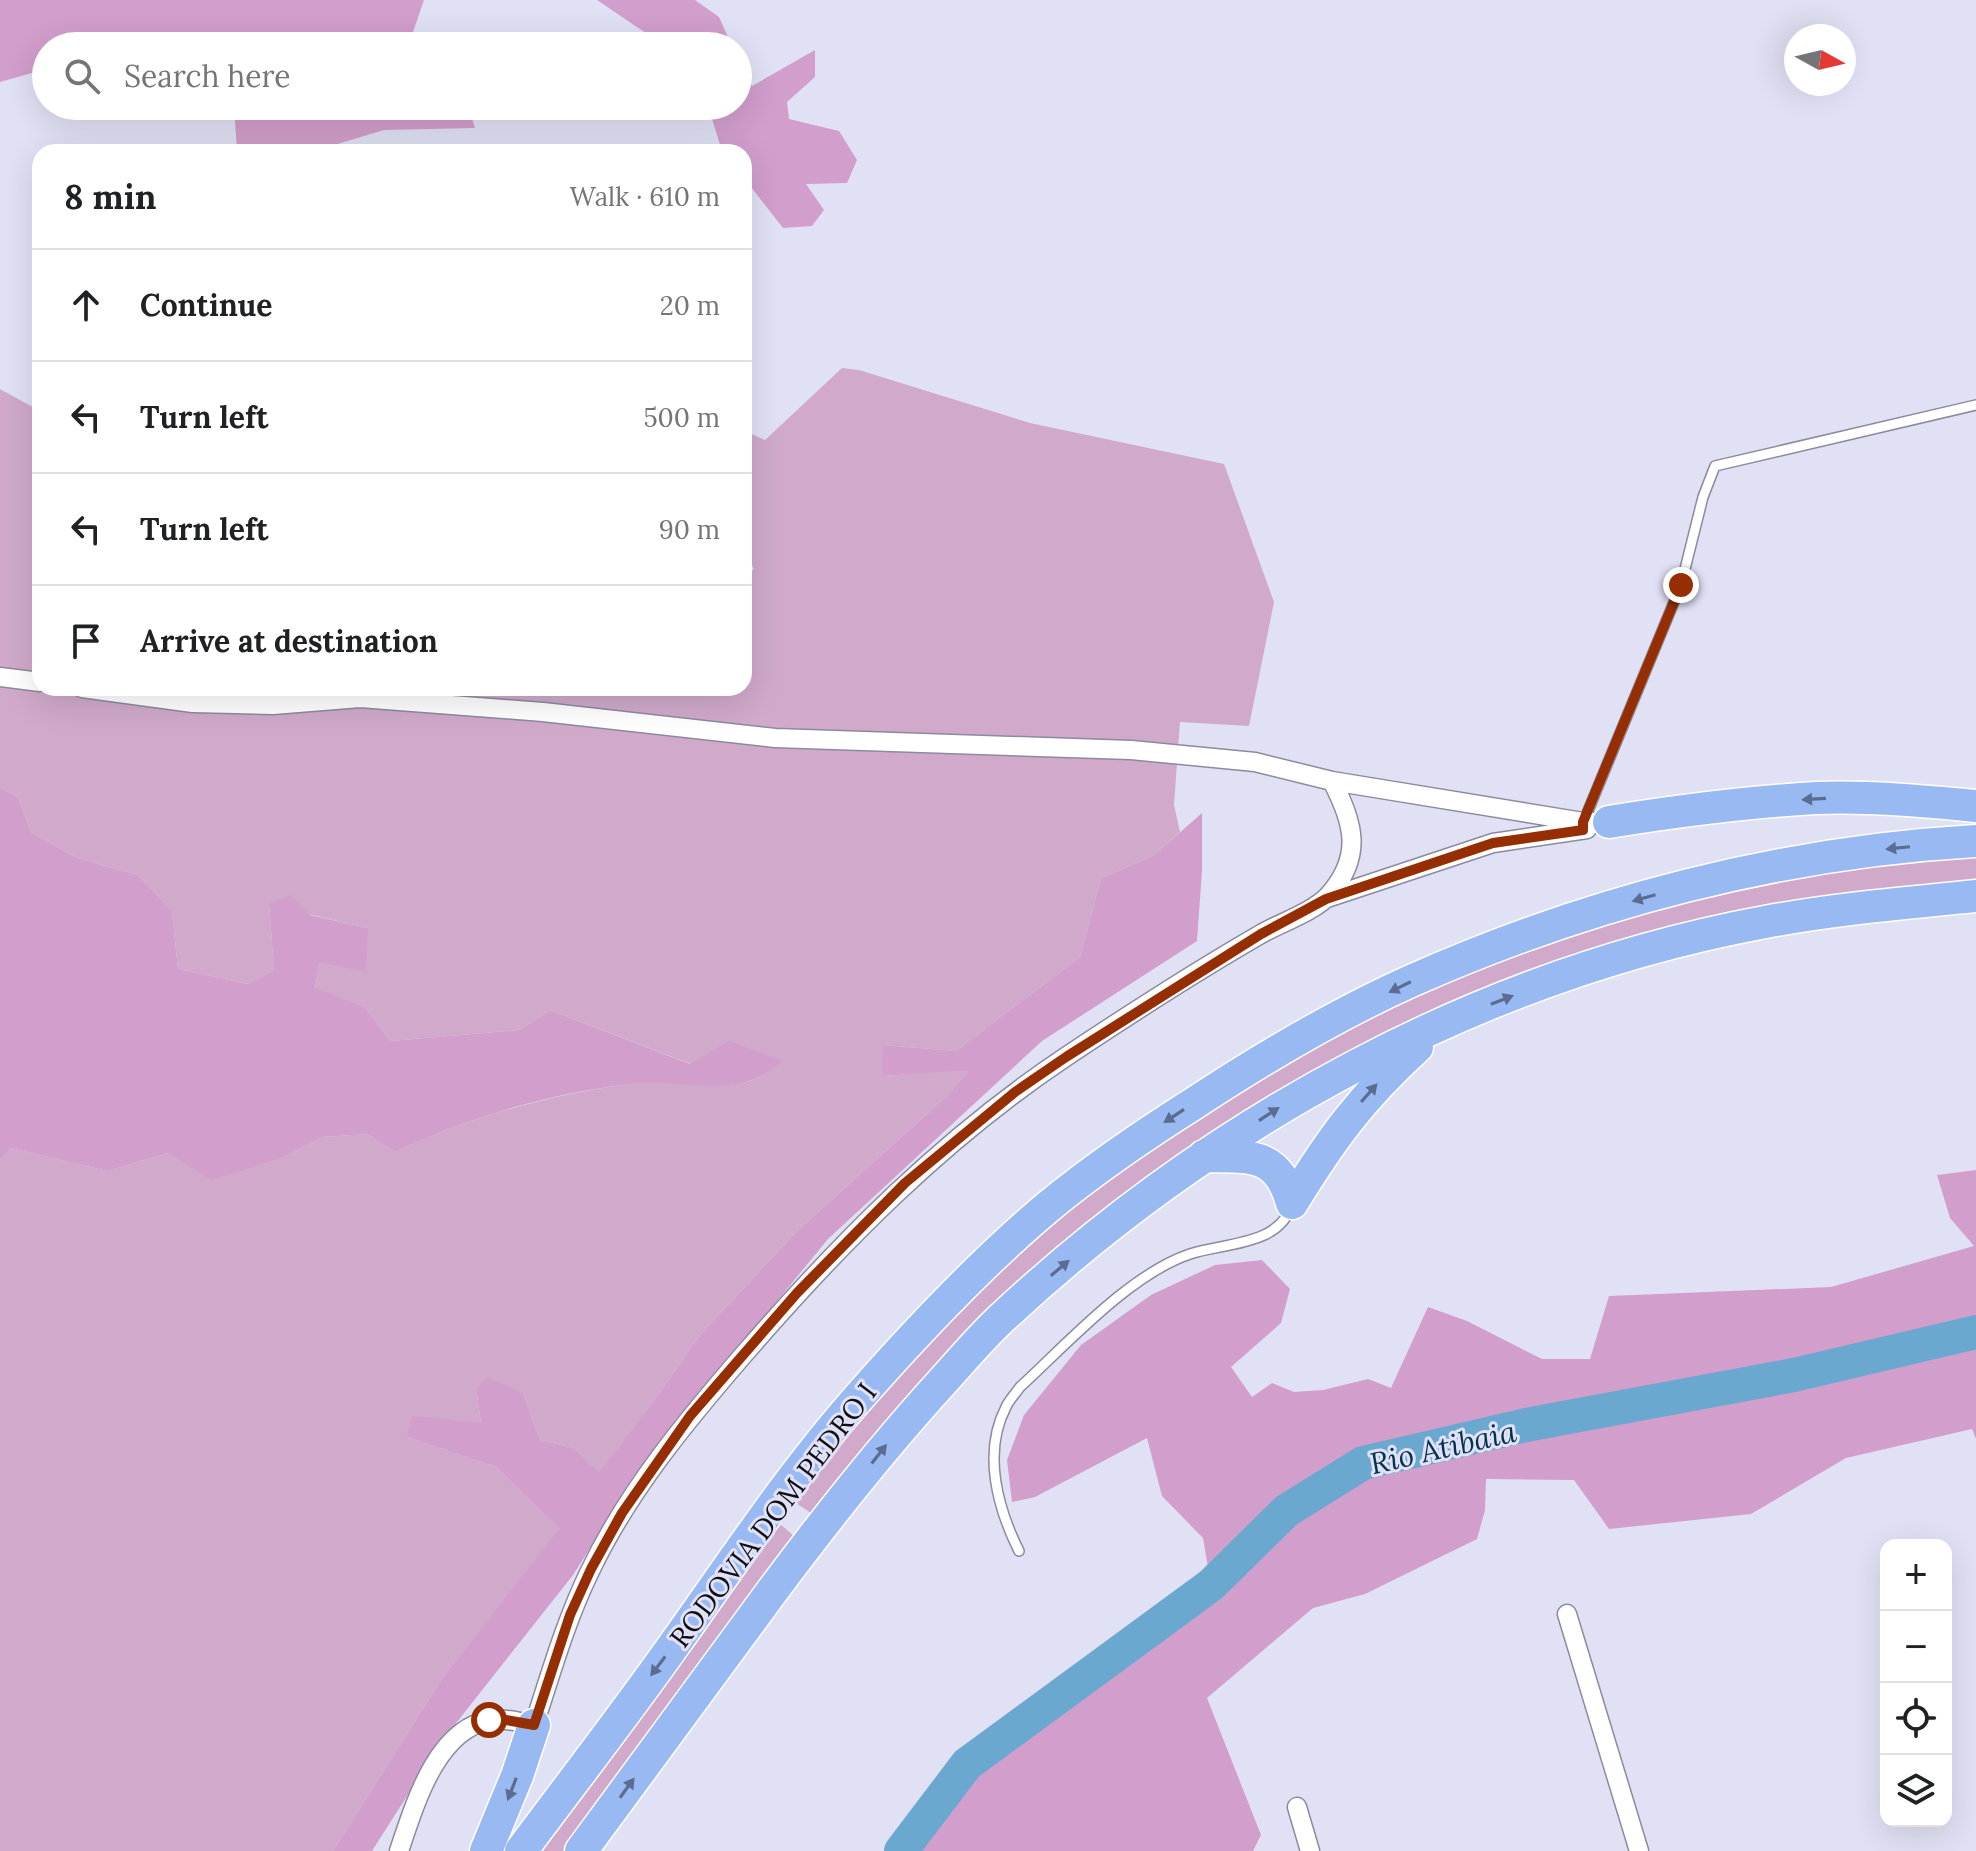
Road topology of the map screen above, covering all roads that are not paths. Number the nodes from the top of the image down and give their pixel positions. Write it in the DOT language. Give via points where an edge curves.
graph roads {
  1 [pos="1976,405"];
  2 [pos="0,677"];
  3 [pos="32,681"];
  4 [pos="141,696"];
  5 [pos="1332,781"];
  6 [pos="1976,806"];
  7 [pos="1592,825"];
  8 [pos="1976,841"];
  9 [pos="1976,896"];
  10 [pos="1326,899"];
  11 [pos="1444,1023"];
  12 [pos="1204,1156"];
  13 [pos="1292,1203"];
  14 [pos="1019,1551"];
  15 [pos="1567,1614"];
  16 [pos="534,1725"];
  17 [pos="1297,1807"];
  18 [pos="399,1851"];
  19 [pos="486,1851"];
  20 [pos="521,1851"];
  21 [pos="581,1851"];
  22 [pos="1310,1851"];
  23 [pos="1639,1851"];
  1 -- 7 [label="lane" via="1715,466 1681,585"];
  2 -- 3 [label="street"];
  4 -- 5 [label="street" via="273,705 360,698 775,738 1131,750 1255,762"];
  5 -- 7 [label="street"];
  5 -- 10 [label="street" via="1347,811 1352,837 1343,877"];
  6 -- 7 [label="highway, one-way" via="1818,798"];
  7 -- 10 [label="street" via="1493,843"];
  8 -- 20 [label="highway, RODOVIA DOM PEDRO I, one-way" via="1862,852 1717,877 1560,924 1412,981 1334,1019 1167,1120 1048,1207 857,1399"];
  11 -- 9 [label="highway, RODOVIA DOM PEDRO I, one-way" via="1556,979 1697,937 1842,909"];
  10 -- 16 [label="street" via="1136,1011 1015,1092 905,1183 797,1293 690,1416 622,1513 570,1615"];
  12 -- 11 [label="highway, RODOVIA DOM PEDRO I, one-way" via="1331,1078"];
  13 -- 11 [label="highway, one-way" via="1348,1117"];
  12 -- 13 [label="highway" via="1266,1162 1283,1179"];
  21 -- 12 [label="highway, RODOVIA DOM PEDRO I, one-way" via="888,1441 1001,1318"];
  13 -- 14 [label="lane" via="1276,1228 1256,1239 1190,1254 1145,1277 1020,1387 1005,1408 993,1452 1003,1520"];
  15 -- 23 [label="street"];
  16 -- 18 [label="street" via="489,1720 444,1751 415,1803"];
  16 -- 19 [label="highway, one-way"];
  17 -- 22 [label="street"];
}
